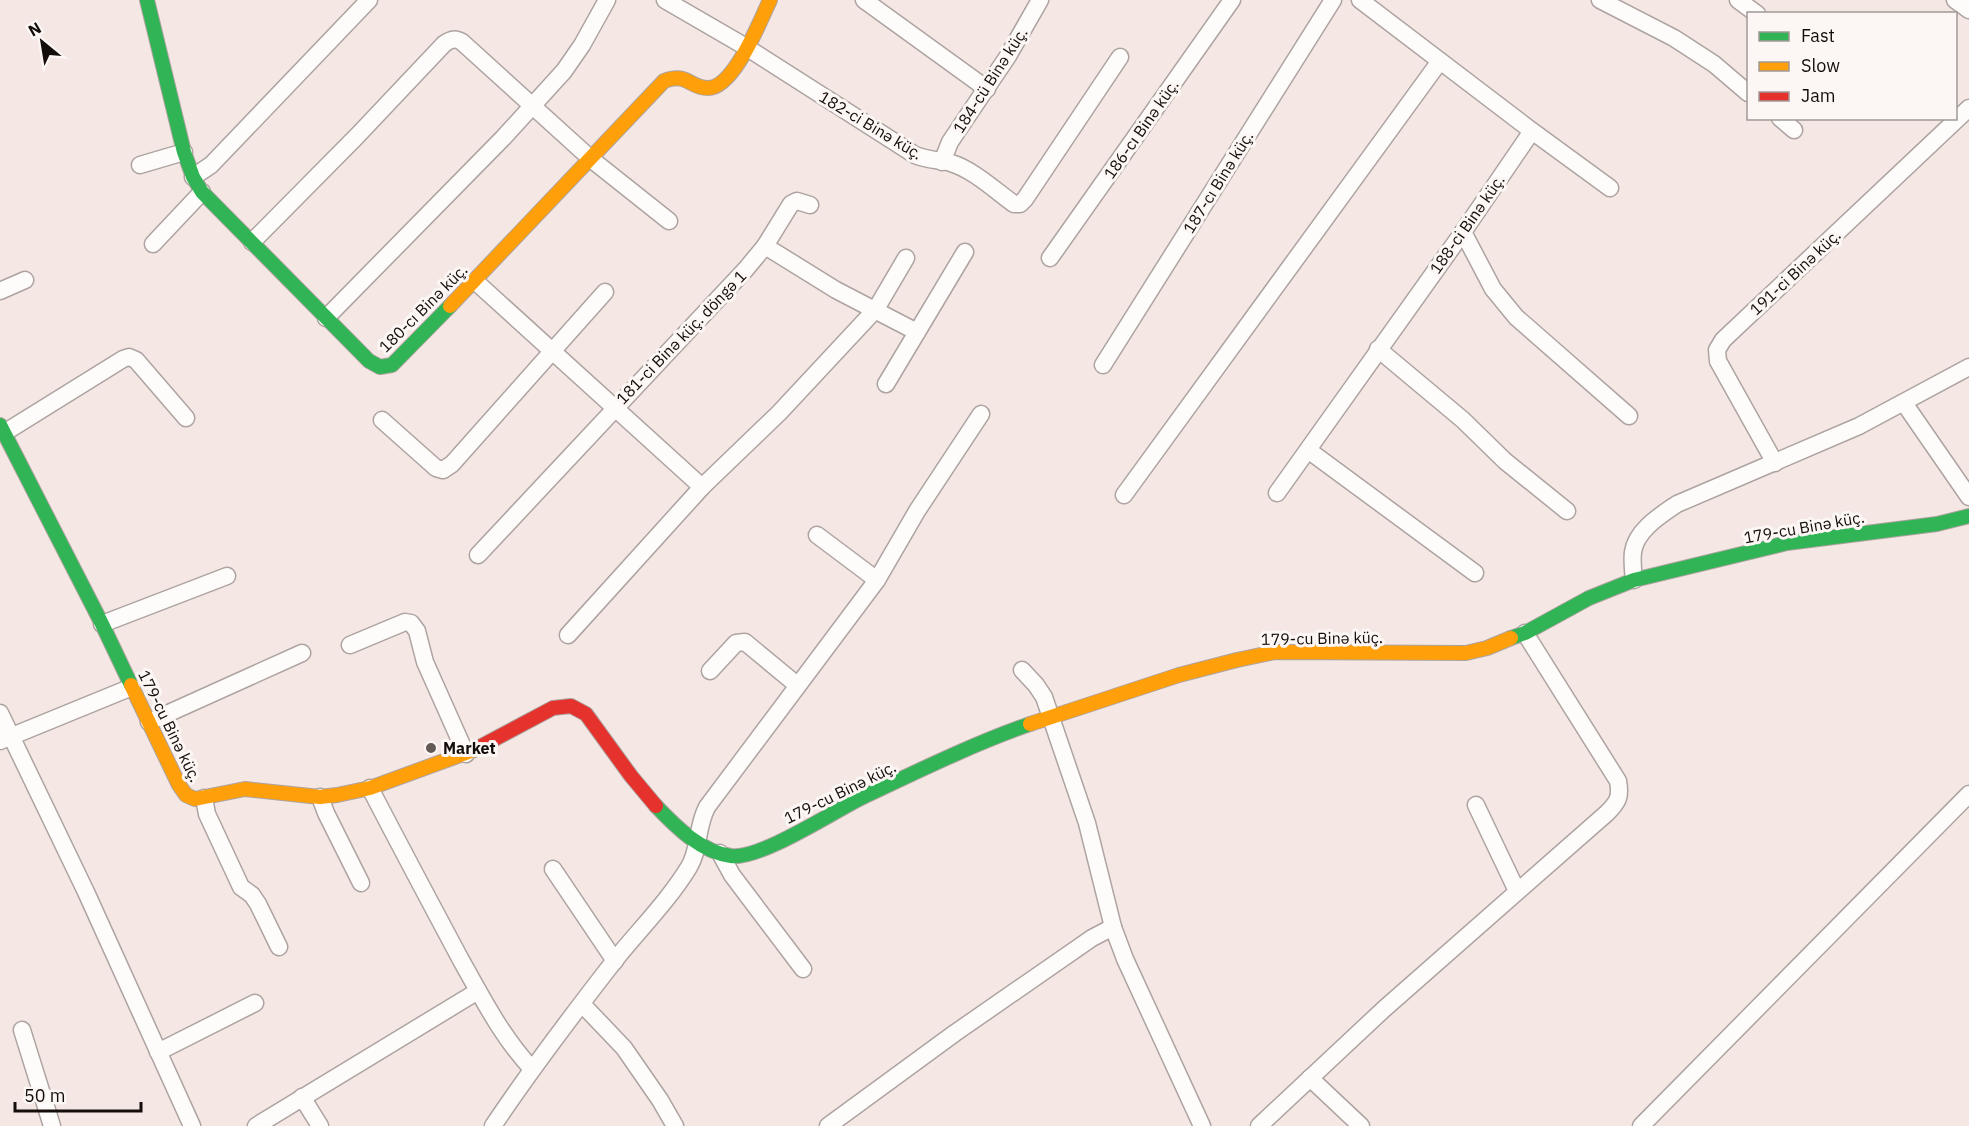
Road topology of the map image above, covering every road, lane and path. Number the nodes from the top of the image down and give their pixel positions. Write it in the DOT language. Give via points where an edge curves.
graph roads {
  1 [pos="147,0"];
  2 [pos="369,0"];
  3 [pos="606,0"];
  4 [pos="664,0"];
  5 [pos="770,0"];
  6 [pos="864,0"];
  7 [pos="1040,0"];
  8 [pos="1232,0"];
  9 [pos="1333,0"];
  10 [pos="1360,0"];
  11 [pos="1600,0"];
  12 [pos="1738,0"];
  13 [pos="1954,0"];
  14 [pos="1969,10"];
  15 [pos="1754,12"];
  16 [pos="746,47"];
  17 [pos="1120,57"];
  18 [pos="1440,61"];
  19 [pos="987,89"];
  20 [pos="1747,91"];
  21 [pos="532,106"];
  22 [pos="1969,108"];
  23 [pos="1957,119"];
  24 [pos="1782,120"];
  25 [pos="1956,120"];
  26 [pos="1794,130"];
  27 [pos="1532,131"];
  28 [pos="184,152"];
  29 [pos="591,159"];
  30 [pos="942,162"];
  31 [pos="140,165"];
  32 [pos="194,177"];
  33 [pos="1610,188"];
  34 [pos="202,192"];
  35 [pos="810,205"];
  36 [pos="669,221"];
  37 [pos="1463,232"];
  38 [pos="252,242"];
  39 [pos="153,244"];
  40 [pos="765,246"];
  41 [pos="965,252"];
  42 [pos="906,258"];
  43 [pos="1050,258"];
  44 [pos="25,280"];
  45 [pos="475,281"];
  46 [pos="0,291"];
  47 [pos="604,292"];
  48 [pos="876,309"];
  49 [pos="326,318"];
  50 [pos="917,332"];
  51 [pos="1378,349"];
  52 [pos="552,351"];
  53 [pos="1103,365"];
  54 [pos="1969,367"];
  55 [pos="886,384"];
  56 [pos="1904,403"];
  57 [pos="614,408"];
  58 [pos="981,414"];
  59 [pos="1629,416"];
  60 [pos="186,418"];
  61 [pos="382,420"];
  62 [pos="2,429"];
  63 [pos="1308,450"];
  64 [pos="1775,463"];
  65 [pos="702,487"];
  66 [pos="1277,493"];
  67 [pos="1124,495"];
  68 [pos="1969,497"];
  69 [pos="1567,511"];
  70 [pos="1969,516"];
  71 [pos="817,535"];
  72 [pos="478,555"];
  73 [pos="1475,573"];
  74 [pos="227,576"];
  75 [pos="877,580"];
  76 [pos="1634,580"];
  77 [pos="102,624"];
  78 [pos="1525,633"];
  79 [pos="568,635"];
  80 [pos="350,645"];
  81 [pos="302,653"];
  82 [pos="1022,670"];
  83 [pos="710,671"];
  84 [pos="797,685"];
  85 [pos="132,687"];
  86 [pos="0,713"];
  87 [pos="1050,717"];
  88 [pos="149,722"];
  89 [pos="6,739"];
  90 [pos="466,754"];
  91 [pos="370,788"];
  92 [pos="1969,794"];
  93 [pos="321,797"];
  94 [pos="204,798"];
  95 [pos="1476,805"];
  96 [pos="696,843"];
  97 [pos="720,853"];
  98 [pos="553,869"];
  99 [pos="361,883"];
  100 [pos="1517,891"];
  101 [pos="1113,927"];
  102 [pos="279,947"];
  103 [pos="615,961"];
  104 [pos="803,969"];
  105 [pos="478,991"];
  106 [pos="255,1004"];
  107 [pos="582,1004"];
  108 [pos="22,1030"];
  109 [pos="158,1052"];
  110 [pos="532,1069"];
  111 [pos="1311,1078"];
  112 [pos="302,1097"];
  113 [pos="52,1126"];
  114 [pos="192,1126"];
  115 [pos="256,1126"];
  116 [pos="320,1126"];
  117 [pos="493,1126"];
  118 [pos="675,1126"];
  119 [pos="828,1126"];
  120 [pos="1202,1126"];
  121 [pos="1259,1126"];
  122 [pos="1361,1126"];
  123 [pos="1641,1126"];
  1 -- 28 [label="street, 180-cı Binə küç."];
  2 -- 32 [label="street" via="211,165"];
  3 -- 21 [label="street" via="574,58"];
  4 -- 16 [label="street, 182-ci Binə küç."];
  5 -- 16 [label="street, 180-cı Binə küç."];
  6 -- 19 [label="street"];
  7 -- 19 [label="street, 184-cü Binə küç."];
  8 -- 43 [label="street, 186-cı Binə küç."];
  9 -- 53 [label="street, 187-cı Binə küç."];
  10 -- 18 [label="street"];
  11 -- 20 [label="street" via="1674,38"];
  12 -- 15 [label="street"];
  13 -- 14 [label="street"];
  16 -- 29 [label="street, 180-cı Binə küç." via="727,78 715,87 707,88 679,77 664,81"];
  16 -- 30 [label="street, 182-ci Binə küç." via="915,155"];
  17 -- 30 [label="street, 182-ci Binə küç." via="1020,204 1014,204 966,170"];
  18 -- 27 [label="street"];
  18 -- 67 [label="street"];
  19 -- 30 [label="street, 184-cü Binə küç." via="950,141"];
  21 -- 29 [label="street"];
  21 -- 38 [label="street" via="462,42 450,40"];
  21 -- 49 [label="street"];
  22 -- 23 [label="street, 191-ci Binə küç."];
  24 -- 26 [label="street"];
  25 -- 64 [label="street, 191-ci Binə küç." via="1723,339 1717,350 1718,361"];
  27 -- 33 [label="street"];
  27 -- 37 [label="street, 188-ci Binə küç."];
  28 -- 31 [label="street"];
  28 -- 32 [label="street, 180-cı Binə küç."];
  29 -- 36 [label="street"];
  29 -- 45 [label="street, 180-cı Binə küç."];
  32 -- 34 [label="street, 180-cı Binə küç."];
  34 -- 38 [label="street, 180-cı Binə küç."];
  34 -- 39 [label="street"];
  35 -- 40 [label="street, 181-ci Binə küç. döngə 1" via="797,201 791,204"];
  37 -- 51 [label="street, 188-ci Binə küç."];
  37 -- 59 [label="street" via="1484,274 1516,317"];
  38 -- 49 [label="street, 180-cı Binə küç."];
  40 -- 48 [label="street" via="836,290"];
  40 -- 57 [label="street, 181-ci Binə küç. döngə 1"];
  41 -- 50 [label="street"];
  42 -- 48 [label="street"];
  44 -- 46 [label="street"];
  45 -- 49 [label="street, 180-cı Binə küç." via="392,365 384,368 369,361"];
  45 -- 52 [label="street"];
  47 -- 52 [label="street"];
  48 -- 50 [label="street"];
  48 -- 65 [label="street"];
  50 -- 55 [label="street"];
  51 -- 63 [label="street, 188-ci Binə küç."];
  51 -- 69 [label="street"];
  52 -- 57 [label="street"];
  52 -- 61 [label="street" via="443,470"];
  54 -- 56 [label="street"];
  56 -- 64 [label="street"];
  56 -- 68 [label="street"];
  57 -- 65 [label="street"];
  57 -- 72 [label="street, 181-ci Binə küç. döngə 1"];
  58 -- 75 [label="street"];
  60 -- 62 [label="street" via="136,360 129,357"];
  62 -- 77 [label="street, 179-cu Binə küç."];
  63 -- 66 [label="street, 188-ci Binə küç."];
  63 -- 73 [label="street"];
  64 -- 76 [label="street" via="1677,504 1661,515 1635,543"];
  65 -- 79 [label="street"];
  70 -- 76 [label="street, 179-cu Binə küç." via="1937,524 1787,543"];
  71 -- 75 [label="street"];
  74 -- 77 [label="street"];
  75 -- 84 [label="street"];
  76 -- 78 [label="street, 179-cu Binə küç." via="1589,598"];
  77 -- 85 [label="street, 179-cu Binə küç."];
  78 -- 87 [label="street, 179-cu Binə küç." via="1466,653 1257,655 1159,681"];
  78 -- 100 [label="street" via="1618,781 1620,792 1607,813"];
  80 -- 90 [label="street" via="411,623"];
  81 -- 88 [label="street"];
  82 -- 87 [label="street" via="1044,697"];
  83 -- 84 [label="street" via="736,643 745,642"];
  84 -- 96 [label="street" via="707,807"];
  85 -- 88 [label="street, 179-cu Binə küç."];
  85 -- 89 [label="street"];
  86 -- 89 [label="street"];
  87 -- 97 [label="street, 179-cu Binə küç." via="897,781 763,850 742,857"];
  87 -- 101 [label="street" via="1087,823"];
  88 -- 94 [label="street, 179-cu Binə küç." via="186,795"];
  89 -- 109 [label="street" via="86,892"];
  90 -- 91 [label="street, 179-cu Binə küç."];
  90 -- 96 [label="street, 179-cu Binə küç." via="554,708 565,704 577,706 666,819"];
  91 -- 93 [label="street, 179-cu Binə küç."];
  91 -- 105 [label="street"];
  92 -- 123 [label="street"];
  93 -- 94 [label="street, 179-cu Binə küç." via="244,789"];
  93 -- 99 [label="street"];
  94 -- 102 [label="street" via="207,814 241,887 258,904"];
  95 -- 100 [label="street"];
  96 -- 97 [label="street, 179-cu Binə küç."];
  96 -- 103 [label="street" via="696,855 682,877"];
  97 -- 104 [label="street" via="732,875"];
  98 -- 103 [label="street"];
  100 -- 111 [label="street"];
  101 -- 119 [label="street" via="1092,938"];
  101 -- 120 [label="street"];
  103 -- 107 [label="street"];
  105 -- 110 [label="street" via="501,1032"];
  105 -- 112 [label="street"];
  106 -- 109 [label="street"];
  107 -- 110 [label="street"];
  107 -- 118 [label="street" via="624,1048"];
  108 -- 113 [label="street"];
  109 -- 114 [label="street"];
  110 -- 117 [label="street"];
  111 -- 121 [label="street"];
  111 -- 122 [label="street"];
  112 -- 115 [label="street"];
  112 -- 116 [label="street"];
}
